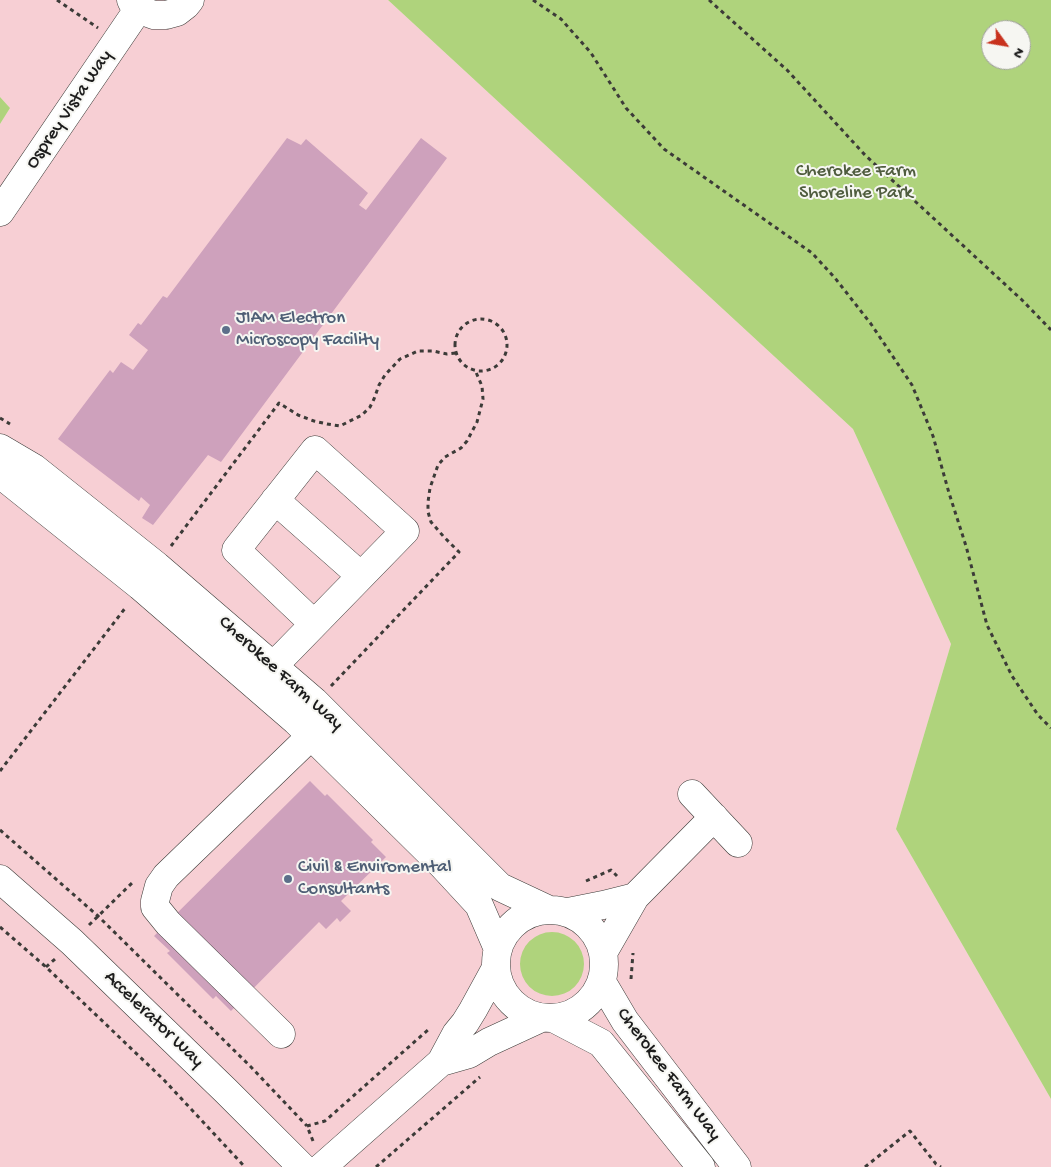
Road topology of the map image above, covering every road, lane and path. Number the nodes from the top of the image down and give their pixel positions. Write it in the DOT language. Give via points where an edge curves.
graph roads {
  1 [pos="57,0"];
  2 [pos="190,0"];
  3 [pos="533,0"];
  4 [pos="709,0"];
  5 [pos="135,4"];
  6 [pos="117,41"];
  7 [pos="0,212"];
  8 [pos="1051,330"];
  9 [pos="475,370"];
  10 [pos="0,448"];
  11 [pos="0,474"];
  12 [pos="275,500"];
  13 [pos="459,552"];
  14 [pos="361,576"];
  15 [pos="140,586"];
  16 [pos="314,624"];
  17 [pos="273,666"];
  18 [pos="1051,728"];
  19 [pos="311,736"];
  20 [pos="0,771"];
  21 [pos="692,794"];
  22 [pos="714,817"];
  23 [pos="0,830"];
  24 [pos="738,843"];
  25 [pos="0,879"];
  26 [pos="635,897"];
  27 [pos="559,911"];
  28 [pos="0,927"];
  29 [pos="604,951"];
  30 [pos="497,958"];
  31 [pos="602,982"];
  32 [pos="548,1018"];
  33 [pos="435,1023"];
  34 [pos="281,1034"];
  35 [pos="441,1062"];
  36 [pos="307,1126"];
  37 [pos="326,1164"];
  38 [pos="245,1167"];
  39 [pos="302,1167"];
  40 [pos="701,1167"];
  41 [pos="737,1167"];
  42 [pos="865,1167"];
  43 [pos="941,1167"];
  1 -- 6 [label="path"];
  2 -- 5 [label="street, Osprey Vista Way" via="176,12 166,15 154,15"];
  3 -- 18 [label="path" via="561,19 591,53 626,108 664,150 812,253 870,324 912,385 933,436 987,625 1012,676 1038,715"];
  4 -- 8 [label="path" via="787,70 865,155"];
  5 -- 6 [label="street, Osprey Vista Way"];
  6 -- 7 [label="street, Osprey Vista Way"];
  9 -- 9 [label="path" via="492,369 499,364 507,348 504,332 491,320 483,318 467,323 456,336 456,353 460,361"];
  9 -- 13 [label="path" via="482,386 483,400 477,422 461,448 438,465 428,502 431,522"];
  10 -- 17 [label="street, Cherokee Farm Way" via="34,468 111,529"];
  11 -- 15 [label="street, Cherokee Farm Way"];
  12 -- 14 [label="street"];
  12 -- 14 [label="street" via="315,450 405,531"];
  12 -- 16 [label="street" via="236,550"];
  14 -- 16 [label="street"];
  15 -- 19 [label="street, Cherokee Farm Way"];
  15 -- 20 [label="path"];
  16 -- 17 [label="street"];
  17 -- 27 [label="street, Cherokee Farm Way" via="314,701 500,887"];
  19 -- 30 [label="street, Cherokee Farm Way" via="442,865 478,905"];
  19 -- 34 [label="street" via="166,876 155,901 155,907 168,923"];
  21 -- 22 [label="street"];
  22 -- 24 [label="street"];
  22 -- 26 [label="street"];
  23 -- 36 [label="path" via="98,916"];
  25 -- 39 [label="street, Accelerator Way" via="93,961"];
  26 -- 27 [label="street"];
  26 -- 29 [label="street"];
  27 -- 29 [label="street" via="584,921 596,934"];
  27 -- 30 [label="street" via="532,913 517,921 505,933"];
  28 -- 38 [label="path" via="164,1080"];
  29 -- 31 [label="street"];
  30 -- 32 [label="street" via="500,985 510,1001 524,1012"];
  30 -- 35 [label="street" via="473,1010"];
  31 -- 32 [label="street" via="584,1007 571,1015"];
  31 -- 41 [label="street, Cherokee Farm Way" via="625,1021"];
  32 -- 35 [label="street" via="489,1042 469,1054"];
  32 -- 40 [label="street, Cherokee Farm Way" via="601,1043"];
  33 -- 36 [label="path" via="325,1121"];
  35 -- 37 [label="street"];
  36 -- 37 [label="path"];
  42 -- 43 [label="path" via="910,1131"];
}
